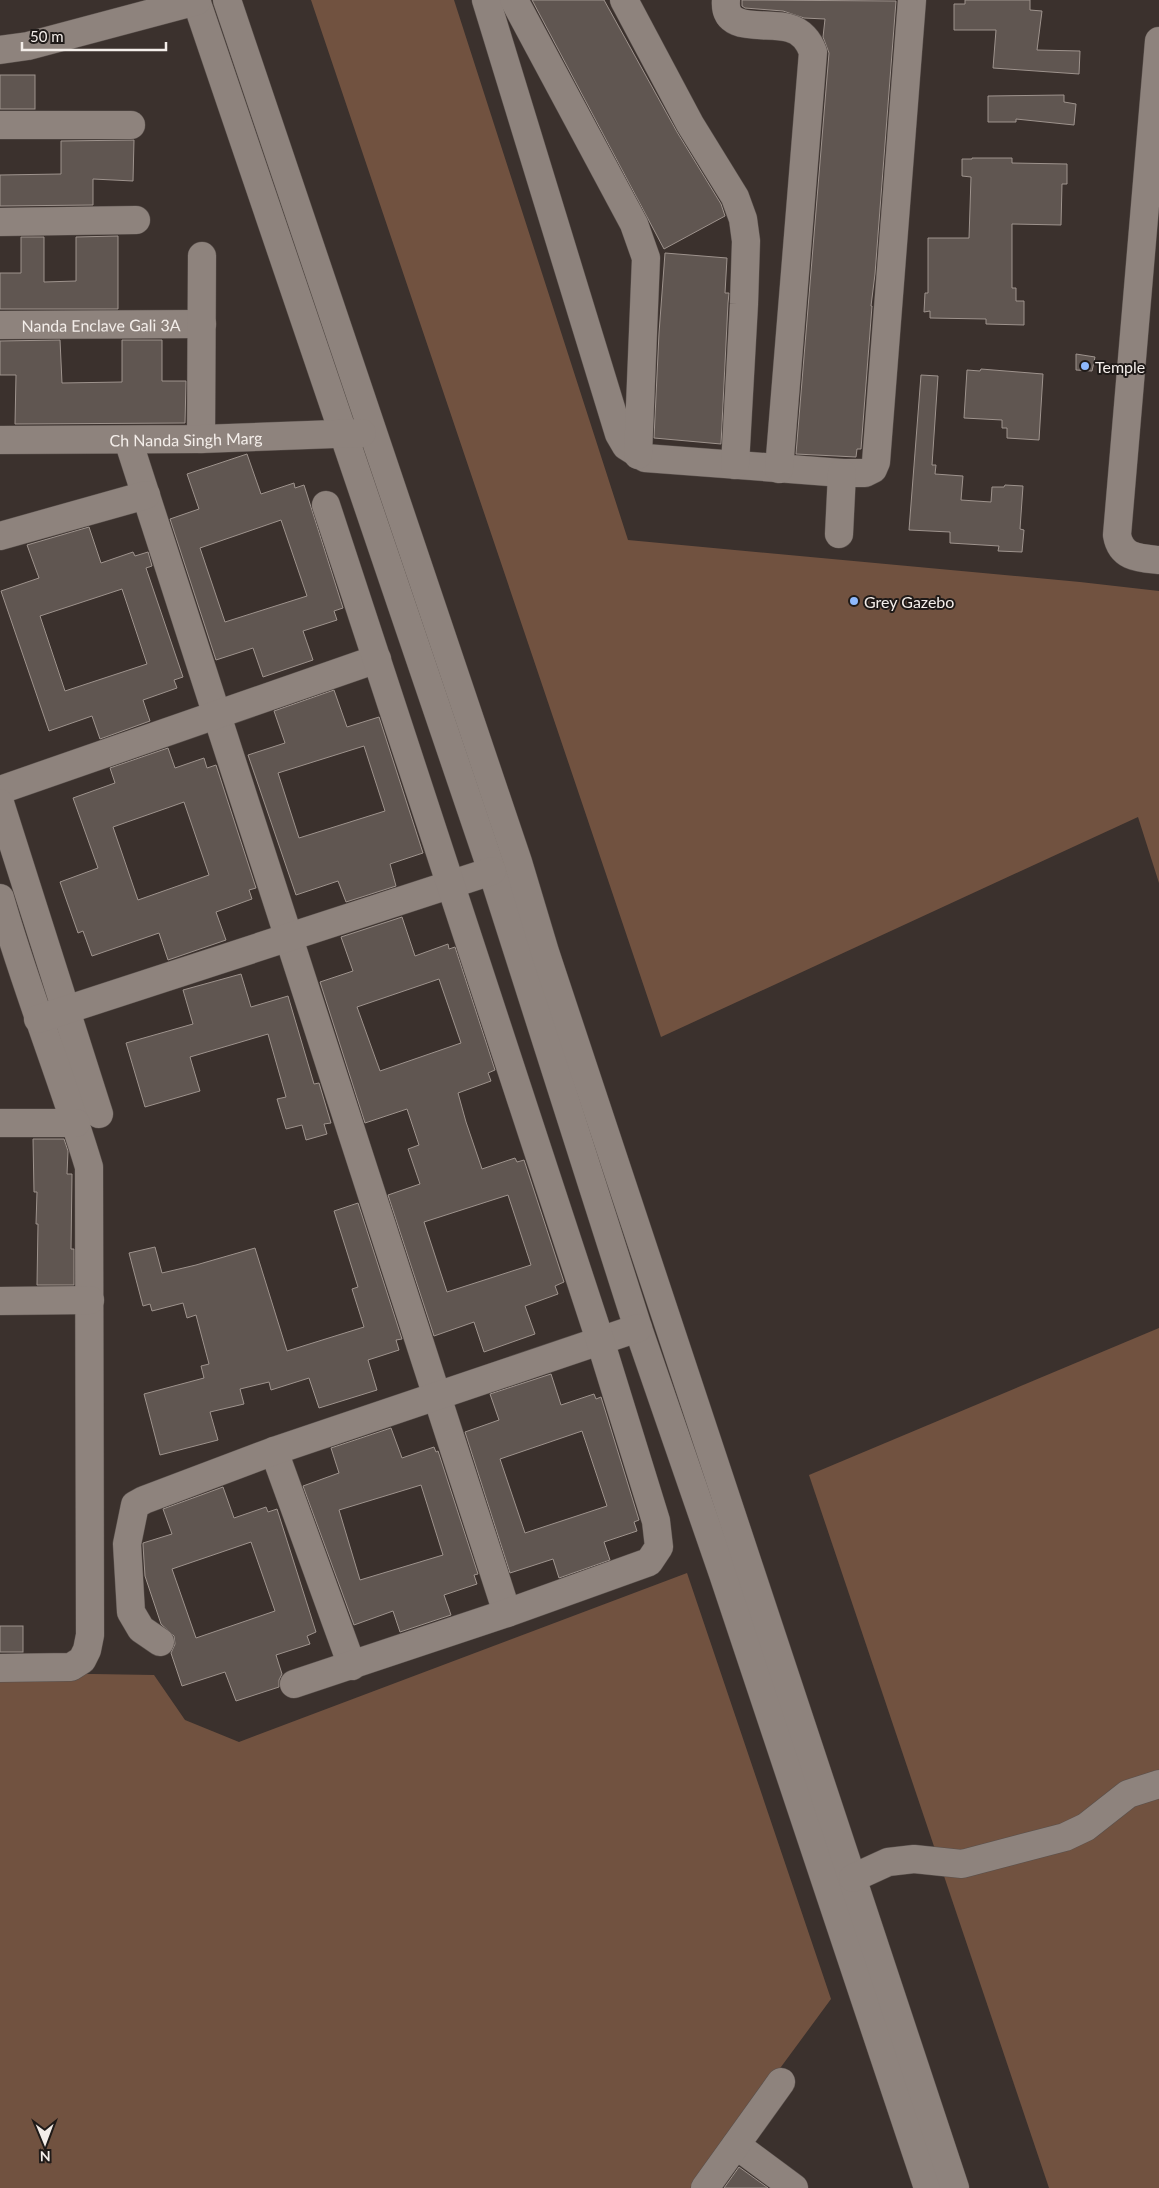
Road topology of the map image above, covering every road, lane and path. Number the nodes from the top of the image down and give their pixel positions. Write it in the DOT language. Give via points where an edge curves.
graph roads {
  1 [pos="227,0"];
  2 [pos="486,0"];
  3 [pos="514,0"];
  4 [pos="624,0"];
  5 [pos="726,0"];
  6 [pos="912,0"];
  7 [pos="197,1"];
  8 [pos="130,9"];
  9 [pos="1159,41"];
  10 [pos="0,50"];
  11 [pos="0,124"];
  12 [pos="131,125"];
  13 [pos="136,220"];
  14 [pos="0,222"];
  15 [pos="1151,228"];
  16 [pos="202,256"];
  17 [pos="202,324"];
  18 [pos="0,325"];
  19 [pos="373,432"];
  20 [pos="345,435"];
  21 [pos="201,439"];
  22 [pos="0,440"];
  23 [pos="128,440"];
  24 [pos="638,455"];
  25 [pos="735,465"];
  26 [pos="779,469"];
  27 [pos="842,473"];
  28 [pos="146,495"];
  29 [pos="326,505"];
  30 [pos="839,534"];
  31 [pos="0,536"];
  32 [pos="1159,560"];
  33 [pos="377,659"];
  34 [pos="217,716"];
  35 [pos="0,790"];
  36 [pos="0,803"];
  37 [pos="492,871"];
  38 [pos="451,884"];
  39 [pos="0,898"];
  40 [pos="4,925"];
  41 [pos="288,937"];
  42 [pos="545,952"];
  43 [pos="520,960"];
  44 [pos="67,1010"];
  45 [pos="38,1019"];
  46 [pos="87,1118"];
  47 [pos="0,1123"];
  48 [pos="90,1300"];
  49 [pos="0,1301"];
  50 [pos="638,1328"];
  51 [pos="600,1340"];
  52 [pos="436,1396"];
  53 [pos="274,1451"];
  54 [pos="507,1613"];
  55 [pos="160,1642"];
  56 [pos="352,1666"];
  57 [pos="0,1668"];
  58 [pos="294,1684"];
  59 [pos="1159,1784"];
  60 [pos="853,1878"];
  61 [pos="782,2082"];
  62 [pos="736,2145"];
  63 [pos="705,2188"];
  64 [pos="794,2188"];
  65 [pos="928,2188"];
  66 [pos="955,2188"];
  1 -- 19 [label="street"];
  2 -- 24 [label="street" via="619,434 626,446"];
  3 -- 24 [label="street" via="634,224 646,258"];
  4 -- 25 [label="street" via="690,124 735,197 743,218 746,241 744,304"];
  5 -- 26 [label="street" via="728,16 735,21 789,28 809,41 813,52"];
  6 -- 27 [label="street" via="876,462 866,473"];
  7 -- 8 [label="street"];
  7 -- 20 [label="street"];
  8 -- 10 [label="street" via="28,46"];
  9 -- 15 [label="street"];
  11 -- 12 [label="street"];
  13 -- 14 [label="street"];
  15 -- 32 [label="street" via="1117,535 1118,544 1125,553"];
  16 -- 17 [label="street"];
  17 -- 18 [label="street, Nanda Enclave Gali 3A"];
  17 -- 21 [label="street"];
  19 -- 20 [label="street, Ch Nanda Singh Marg"];
  19 -- 42 [label="street" via="518,862"];
  20 -- 21 [label="street, Ch Nanda Singh Marg"];
  20 -- 37 [label="street"];
  21 -- 23 [label="street, Ch Nanda Singh Marg"];
  22 -- 23 [label="street, Ch Nanda Singh Marg"];
  23 -- 28 [label="street"];
  24 -- 25 [label="street"];
  25 -- 26 [label="street"];
  26 -- 27 [label="street"];
  27 -- 30 [label="street"];
  28 -- 31 [label="street"];
  28 -- 34 [label="street"];
  29 -- 33 [label="street"];
  33 -- 34 [label="street"];
  33 -- 38 [label="street"];
  34 -- 35 [label="street"];
  34 -- 41 [label="street"];
  36 -- 44 [label="street"];
  37 -- 38 [label="street"];
  37 -- 43 [label="street"];
  38 -- 41 [label="street"];
  38 -- 51 [label="street"];
  39 -- 40 [label="street"];
  40 -- 45 [label="street"];
  41 -- 44 [label="street"];
  41 -- 52 [label="street"];
  42 -- 43 [label="street"];
  42 -- 60 [label="street"];
  43 -- 50 [label="street"];
  44 -- 45 [label="street"];
  44 -- 46 [label="street"];
  45 -- 46 [label="street"];
  46 -- 47 [label="street"];
  46 -- 48 [label="street"];
  48 -- 49 [label="street"];
  48 -- 57 [label="street" via="90,1635 87,1650 82,1660 71,1667"];
  50 -- 51 [label="street"];
  50 -- 65 [label="street"];
  51 -- 52 [label="street"];
  51 -- 54 [label="street" via="656,1521 659,1547 649,1562"];
  52 -- 53 [label="street"];
  52 -- 54 [label="street"];
  53 -- 55 [label="street" via="135,1505 127,1544 130,1612 141,1629"];
  53 -- 56 [label="street"];
  54 -- 56 [label="street"];
  56 -- 58 [label="street"];
  59 -- 60 [label="street" via="1128,1794 1086,1827 1065,1837 962,1864 902,1859 875,1866"];
  60 -- 66 [label="street"];
  61 -- 62 [label="street"];
  62 -- 63 [label="street"];
  62 -- 64 [label="street"];
}
